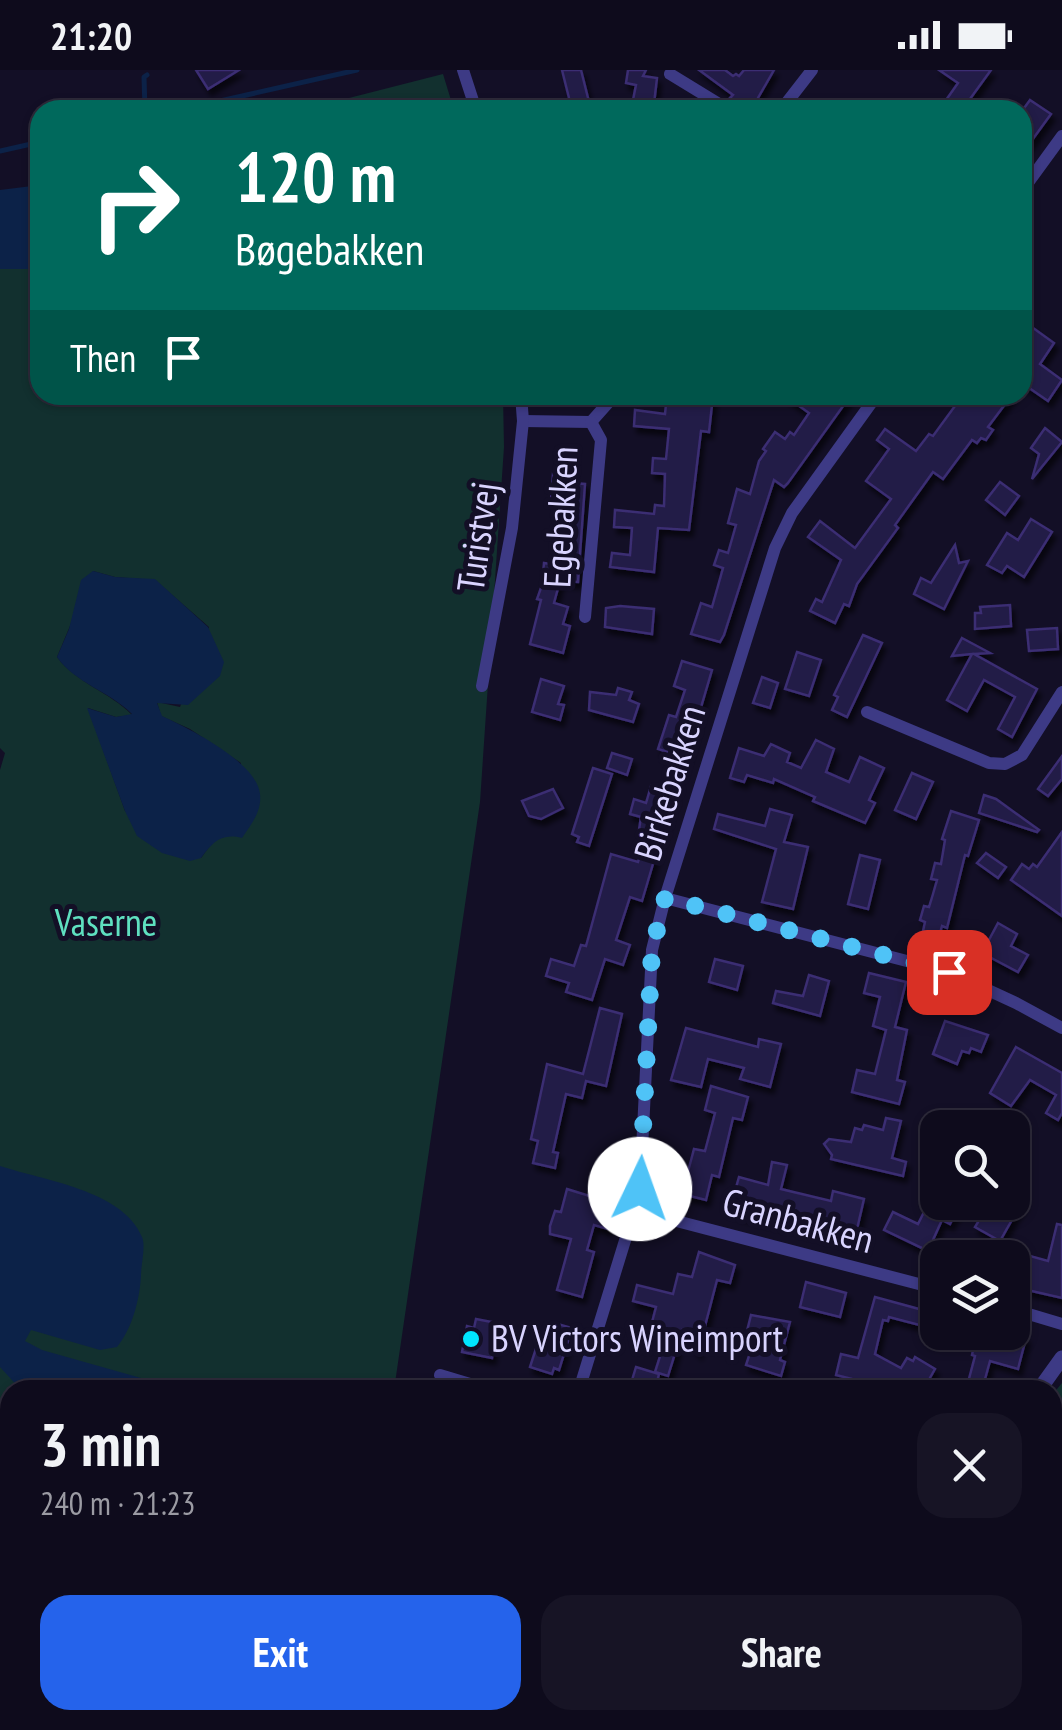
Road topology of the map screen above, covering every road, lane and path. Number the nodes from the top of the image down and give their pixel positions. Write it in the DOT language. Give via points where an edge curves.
graph roads {
  1 [pos="464,70"];
  2 [pos="812,70"];
  3 [pos="670,74"];
  4 [pos="473,100"];
  5 [pos="713,100"];
  6 [pos="790,100"];
  7 [pos="1062,136"];
  8 [pos="1032,177"];
  9 [pos="522,405"];
  10 [pos="606,405"];
  11 [pos="869,405"];
  12 [pos="523,421"];
  13 [pos="592,422"];
  14 [pos="585,617"];
  15 [pos="482,686"];
  16 [pos="1062,692"];
  17 [pos="866,712"];
  18 [pos="665,898"];
  19 [pos="1062,1028"];
  20 [pos="646,1205"];
  21 [pos="920,1284"];
  22 [pos="1030,1314"];
  23 [pos="1062,1324"];
  24 [pos="1062,1358"];
  25 [pos="440,1375"];
  26 [pos="457,1380"];
  27 [pos="582,1380"];
  28 [pos="1046,1380"];
  1 -- 4 [label="street"];
  2 -- 6 [label="street"];
  3 -- 5 [label="street"];
  7 -- 8 [label="street"];
  9 -- 12 [label="street, Turistvej"];
  10 -- 13 [label="street"];
  11 -- 18 [label="street, Birkebakken" via="774,548"];
  12 -- 13 [label="street"];
  12 -- 15 [label="street, Turistvej" via="512,528"];
  13 -- 14 [label="street, Egebakken" via="602,440"];
  16 -- 17 [label="street" via="1022,755 1006,764 988,763"];
  18 -- 19 [label="street" via="949,972"];
  18 -- 20 [label="street, Birkebakken" via="652,950 640,1189"];
  20 -- 21 [label="street, Granbakken" via="665,1218"];
  20 -- 27 [label="street" via="631,1222"];
  22 -- 23 [label="street"];
  24 -- 28 [label="street"];
  25 -- 26 [label="street"];
}
